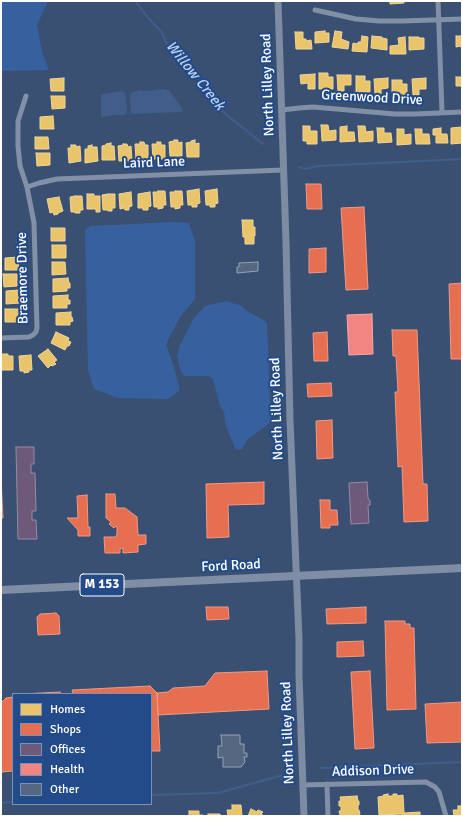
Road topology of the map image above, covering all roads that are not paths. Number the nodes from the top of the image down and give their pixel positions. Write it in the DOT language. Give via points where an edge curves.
graph roads {
  1 [pos="278,1"];
  2 [pos="438,1"];
  3 [pos="315,10"];
  4 [pos="462,19"];
  5 [pos="438,20"];
  6 [pos="26,96"];
  7 [pos="282,110"];
  8 [pos="442,112"];
  9 [pos="462,112"];
  10 [pos="283,170"];
  11 [pos="27,187"];
  12 [pos="1,338"];
  13 [pos="462,568"];
  14 [pos="296,577"];
  15 [pos="1,590"];
  16 [pos="327,784"];
  17 [pos="303,785"];
  18 [pos="304,816"];
  19 [pos="328,816"];
  20 [pos="446,816"];
  1 -- 7 [label="street, North Lilley Road"];
  2 -- 5 [label="street"];
  3 -- 5 [label="street" via="379,21"];
  4 -- 5 [label="street"];
  5 -- 8 [label="street"];
  6 -- 11 [label="street, Braemore Drive" via="18,121 18,146 20,166"];
  7 -- 8 [label="street, Greenwood Drive" via="313,107 395,114"];
  7 -- 10 [label="street, North Lilley Road"];
  8 -- 9 [label="street, Greenwood Drive"];
  10 -- 11 [label="street, Laird Lane" via="57,179"];
  10 -- 14 [label="street, North Lilley Road"];
  11 -- 12 [label="street, Braemore Drive" via="34,223 37,328 29,337"];
  13 -- 14 [label="main road, Ford Road / M 153"];
  14 -- 15 [label="main road, Ford Road / M 153"];
  14 -- 17 [label="street, North Lilley Road"];
  16 -- 17 [label="street, Addison Drive"];
  16 -- 19 [label="street"];
  16 -- 20 [label="street, Addison Drive" via="426,782 436,787"];
  17 -- 18 [label="street, North Lilley Road"];
}
